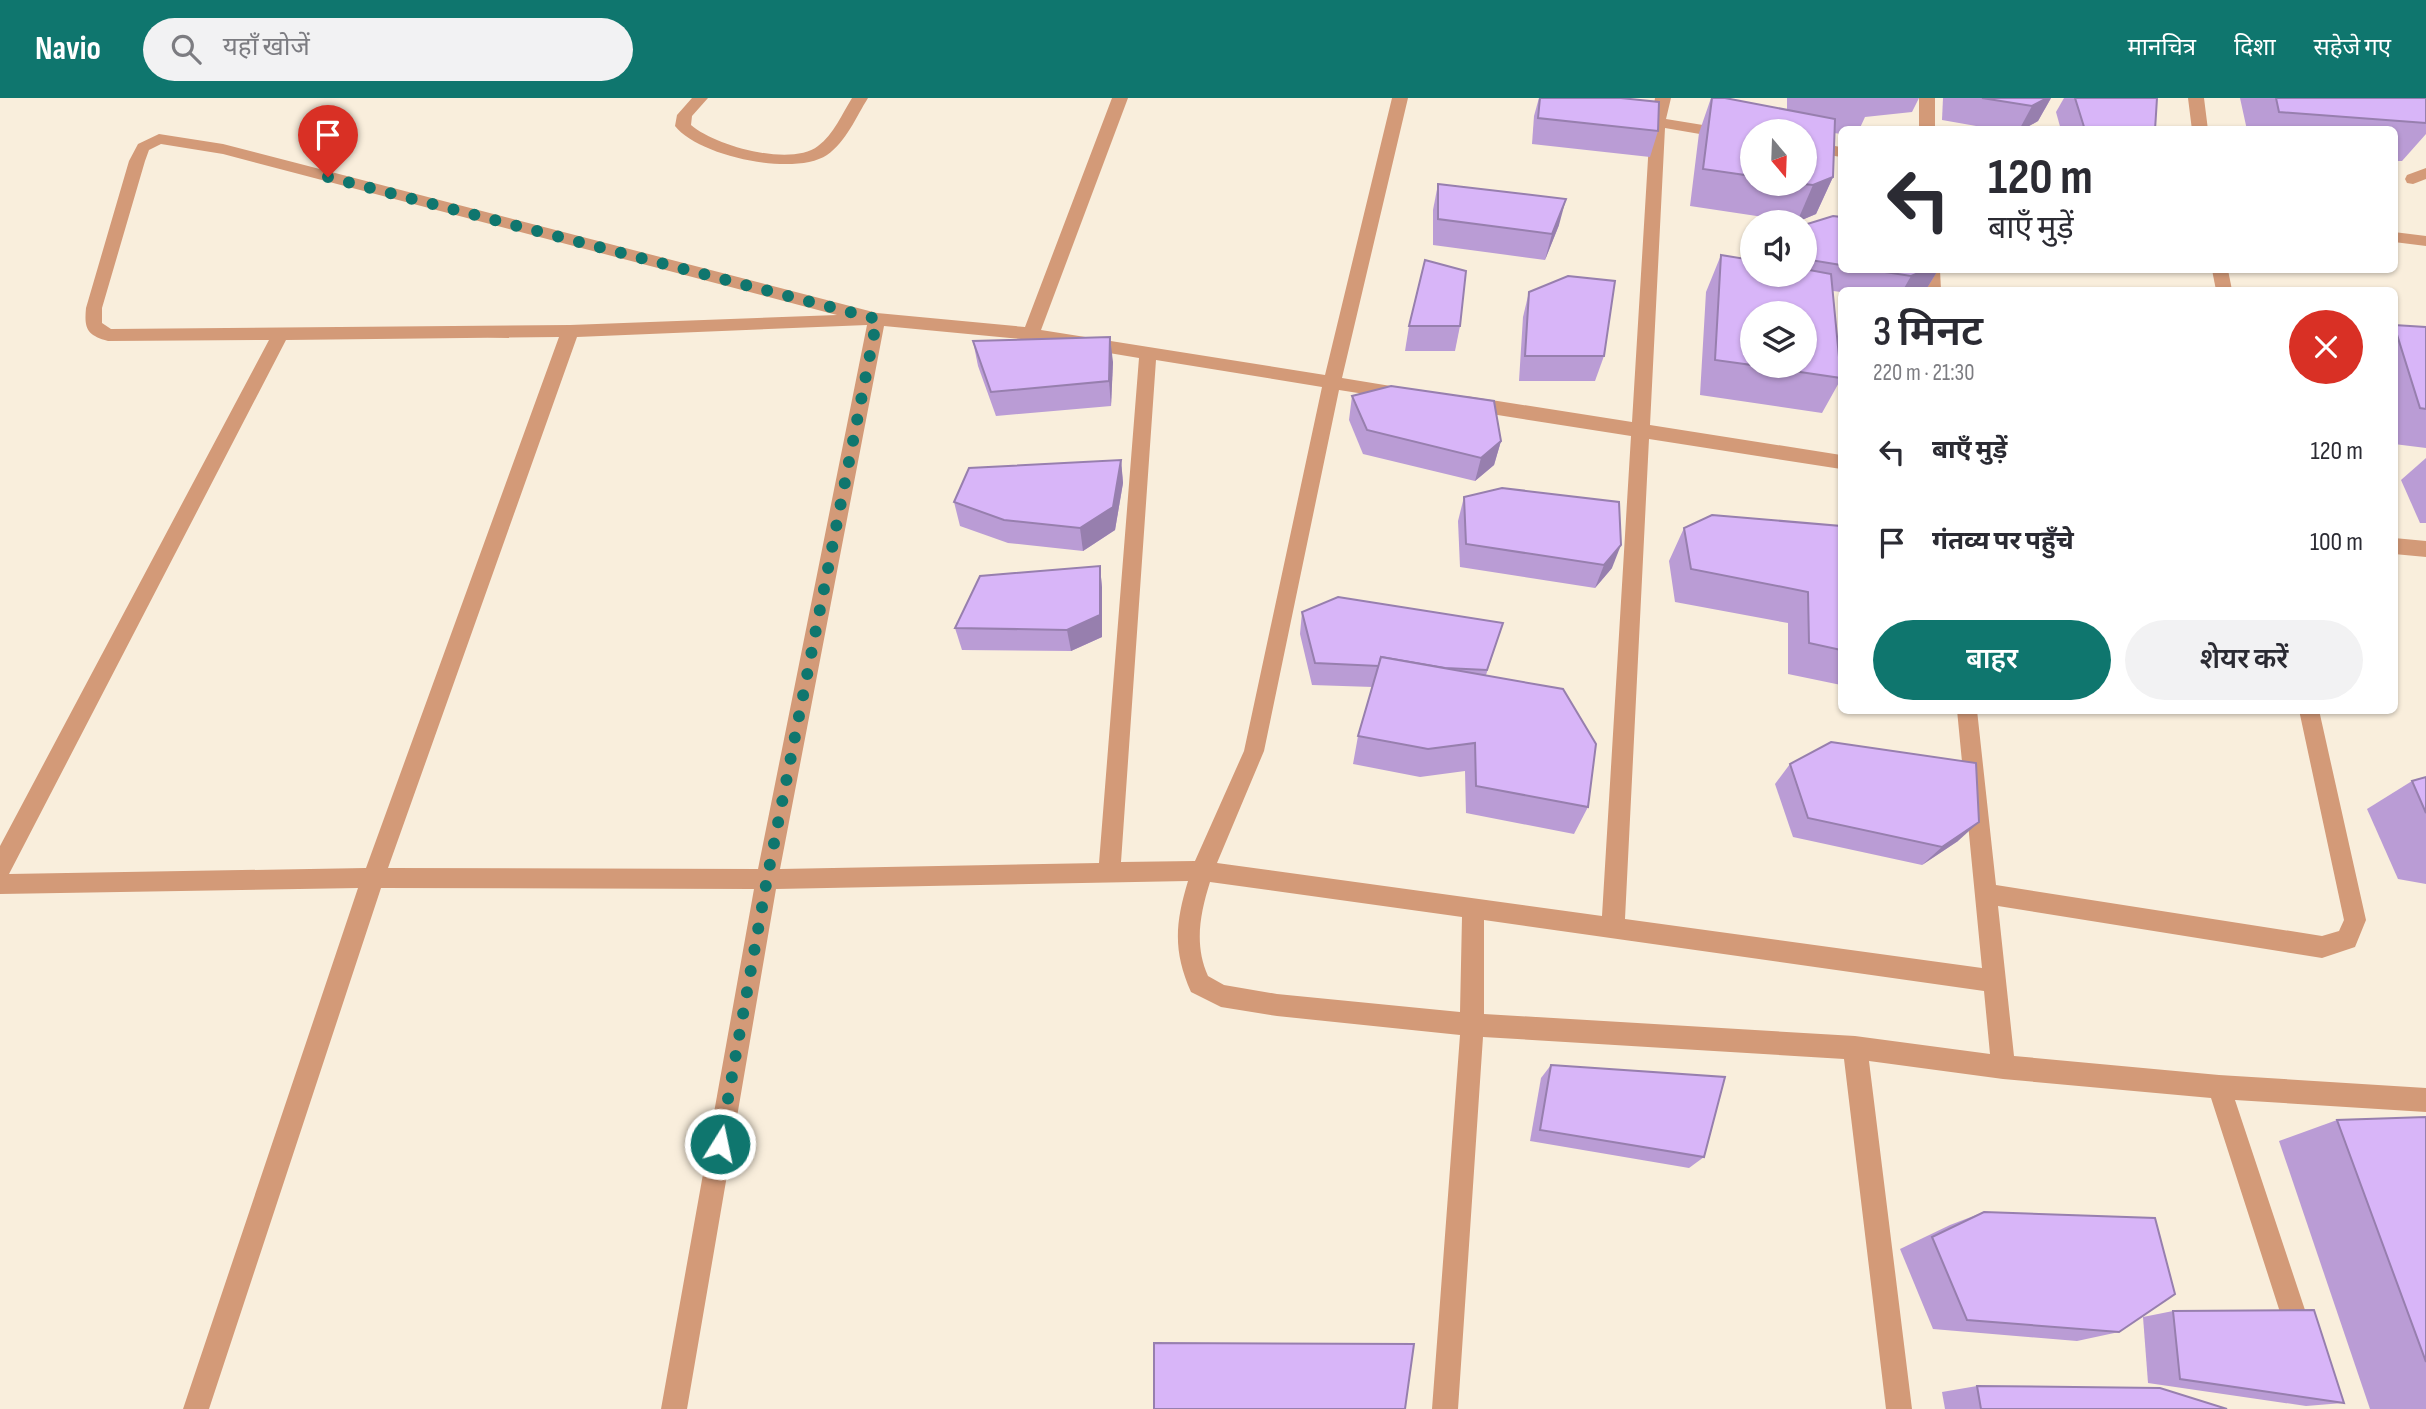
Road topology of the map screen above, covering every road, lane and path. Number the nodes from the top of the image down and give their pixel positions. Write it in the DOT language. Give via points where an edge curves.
graph roads {
  1 [pos="700,98"];
  2 [pos="860,98"];
  3 [pos="1120,98"];
  4 [pos="1400,98"];
  5 [pos="1663,98"];
  6 [pos="1927,98"];
  7 [pos="2196,98"];
  8 [pos="1633,118"];
  9 [pos="1658,123"];
  10 [pos="1927,126"];
  11 [pos="2200,126"];
  12 [pos="1740,136"];
  13 [pos="1817,148"];
  14 [pos="1838,152"];
  15 [pos="2398,238"];
  16 [pos="2426,241"];
  17 [pos="877,319"];
  18 [pos="570,331"];
  19 [pos="1031,334"];
  20 [pos="280,335"];
  21 [pos="1148,352"];
  22 [pos="1332,383"];
  23 [pos="1426,397"];
  24 [pos="1452,401"];
  25 [pos="1639,429"];
  26 [pos="1838,462"];
  27 [pos="2398,546"];
  28 [pos="2426,549"];
  29 [pos="1967,714"];
  30 [pos="2310,714"];
  31 [pos="0,868"];
  32 [pos="1204,871"];
  33 [pos="1109,873"];
  34 [pos="373,878"];
  35 [pos="767,879"];
  36 [pos="0,884"];
  37 [pos="1985,894"];
  38 [pos="1474,909"];
  39 [pos="1612,928"];
  40 [pos="1994,981"];
  41 [pos="1472,1025"];
  42 [pos="1855,1048"];
  43 [pos="2003,1067"];
  44 [pos="2219,1087"];
  45 [pos="2426,1100"];
  46 [pos="2308,1357"];
  47 [pos="196,1409"];
  48 [pos="674,1409"];
  49 [pos="1445,1409"];
  50 [pos="1899,1409"];
  1 -- 2 [label="street" via="685,115 683,127 690,136 704,143 802,160 829,146"];
  3 -- 19 [label="street"];
  4 -- 22 [label="street"];
  5 -- 9 [label="street"];
  6 -- 10 [label="street"];
  7 -- 11 [label="street"];
  8 -- 9 [label="street"];
  9 -- 12 [label="street"];
  9 -- 25 [label="street"];
  13 -- 14 [label="street"];
  15 -- 16 [label="street"];
  17 -- 18 [label="street"];
  17 -- 19 [label="street"];
  17 -- 20 [label="street" via="223,149 159,139 144,147 94,308 93,326 108,335"];
  17 -- 35 [label="street"];
  18 -- 20 [label="street"];
  18 -- 34 [label="street"];
  19 -- 21 [label="street"];
  20 -- 31 [label="street"];
  21 -- 22 [label="street"];
  21 -- 33 [label="street"];
  22 -- 23 [label="street"];
  22 -- 32 [label="street" via="1254,751"];
  24 -- 25 [label="street"];
  25 -- 26 [label="street"];
  25 -- 39 [label="street"];
  27 -- 28 [label="street"];
  29 -- 37 [label="street"];
  30 -- 37 [label="street" via="2355,920 2347,939 2322,947"];
  32 -- 33 [label="street"];
  32 -- 38 [label="street"];
  32 -- 41 [label="street" via="1188,918 1188,951 1199,984 1221,996 1277,1005"];
  33 -- 35 [label="street"];
  34 -- 35 [label="street"];
  34 -- 36 [label="street"];
  34 -- 47 [label="street"];
  35 -- 48 [label="street"];
  37 -- 40 [label="street"];
  38 -- 39 [label="street"];
  38 -- 41 [label="street"];
  39 -- 40 [label="street"];
  40 -- 43 [label="street"];
  41 -- 42 [label="street"];
  41 -- 49 [label="street"];
  42 -- 43 [label="street"];
  42 -- 50 [label="street"];
  43 -- 44 [label="street"];
  44 -- 45 [label="street"];
  44 -- 46 [label="street"];
}
